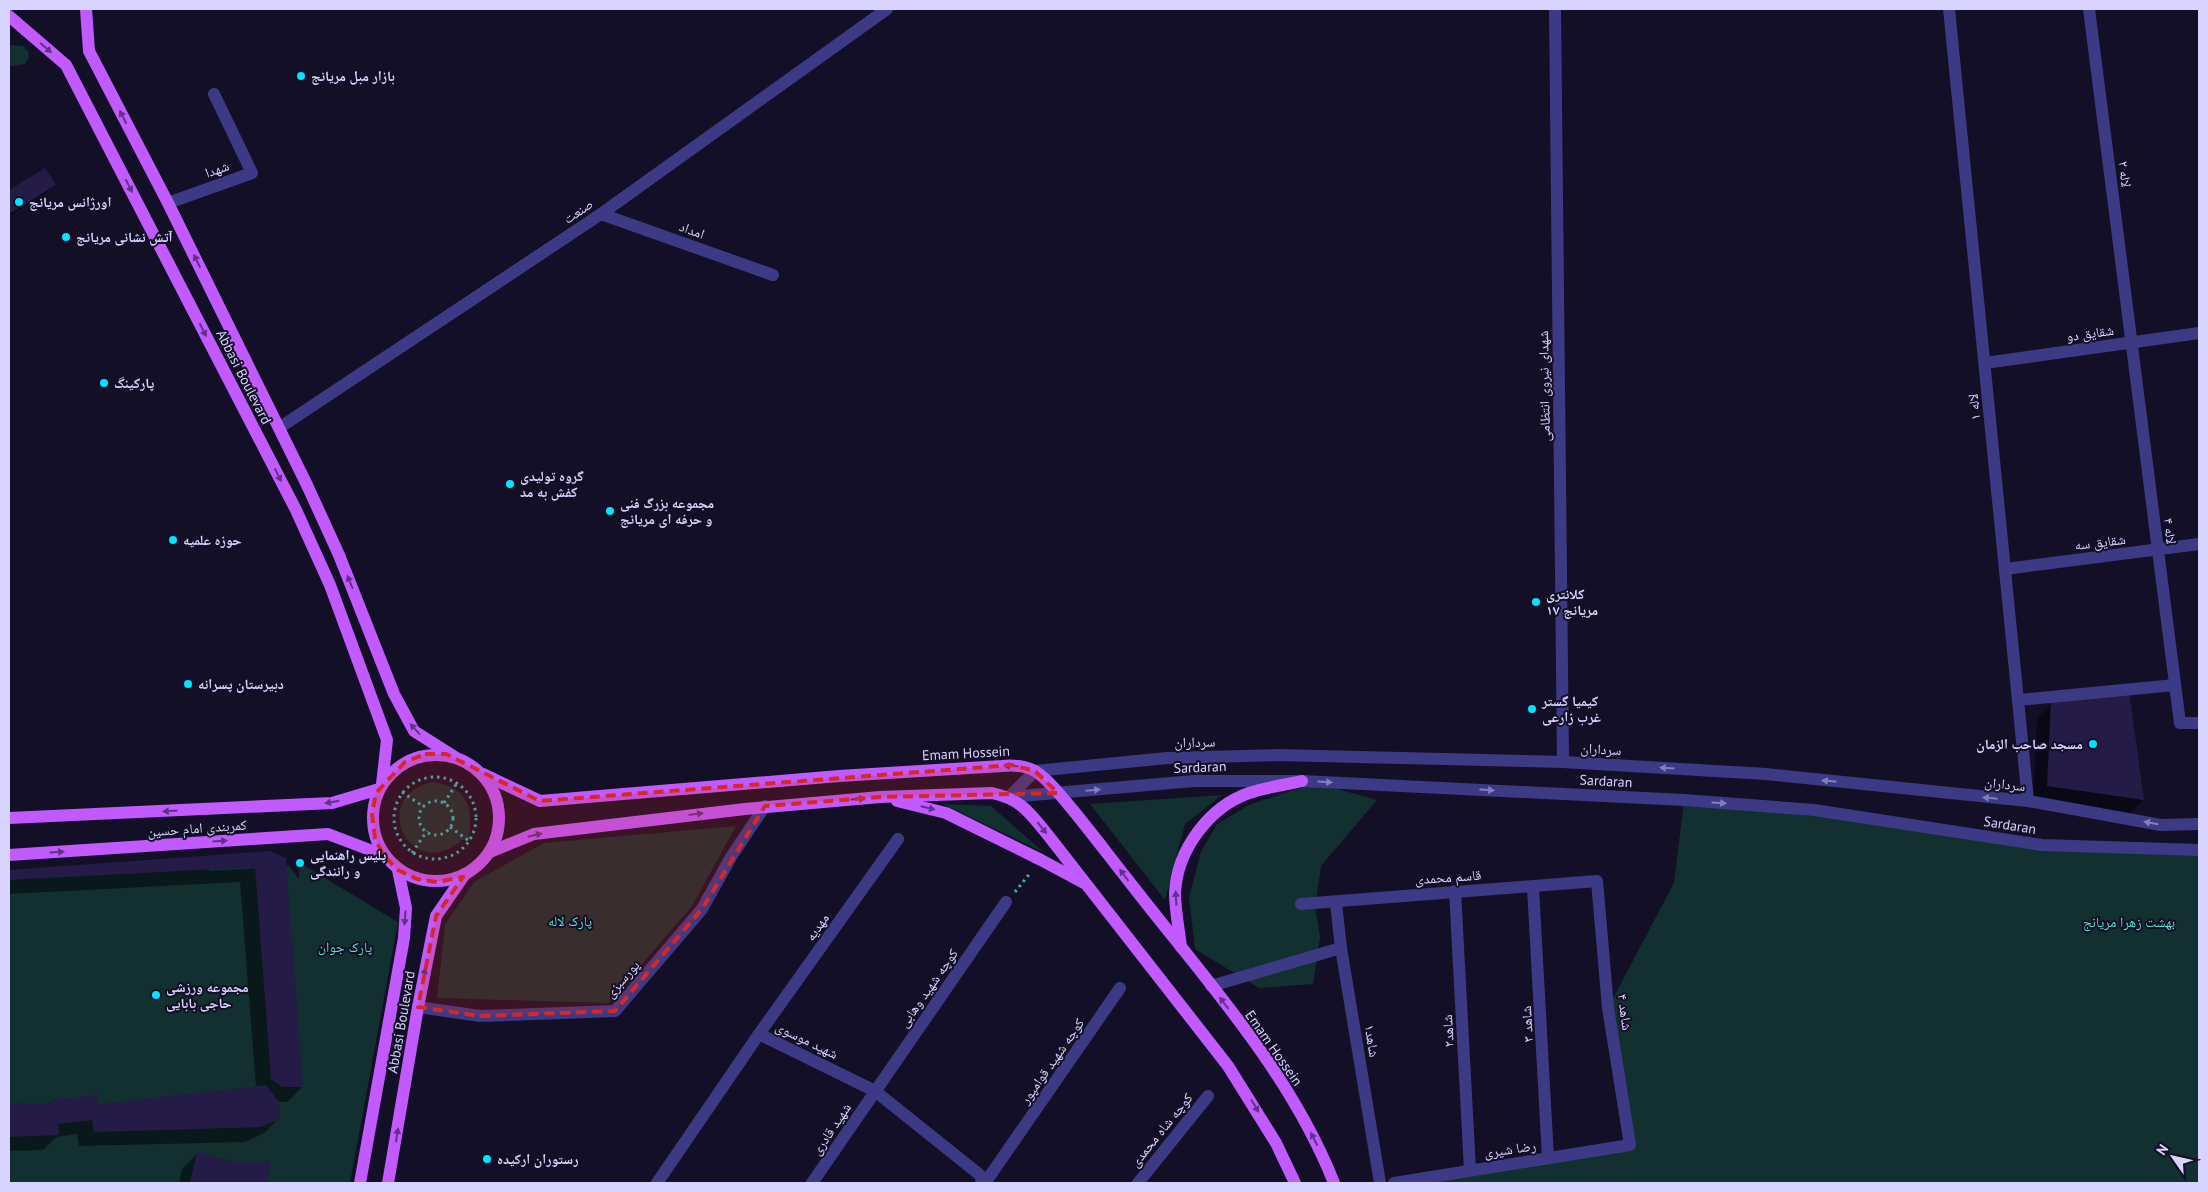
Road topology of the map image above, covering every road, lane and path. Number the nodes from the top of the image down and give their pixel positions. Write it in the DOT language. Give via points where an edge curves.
graph roads {
  1 [pos="86,9"];
  2 [pos="887,9"];
  3 [pos="1555,9"];
  4 [pos="1949,9"];
  5 [pos="2089,9"];
  6 [pos="9,16"];
  7 [pos="214,94"];
  8 [pos="168,203"];
  9 [pos="602,214"];
  10 [pos="773,275"];
  11 [pos="2199,333"];
  12 [pos="2131,342"];
  13 [pos="1984,363"];
  14 [pos="279,428"];
  15 [pos="2199,544"];
  16 [pos="2158,550"];
  17 [pos="2005,569"];
  18 [pos="2175,685"];
  19 [pos="2018,700"];
  20 [pos="2199,723"];
  21 [pos="455,757"];
  22 [pos="1563,762"];
  23 [pos="1035,771"];
  24 [pos="483,774"];
  25 [pos="1302,781"];
  26 [pos="457,784"];
  27 [pos="381,787"];
  28 [pos="402,792"];
  29 [pos="1058,793"];
  30 [pos="880,797"];
  31 [pos="1009,797"];
  32 [pos="2028,802"];
  33 [pos="444,803"];
  34 [pos="765,806"];
  35 [pos="424,807"];
  36 [pos="9,818"];
  37 [pos="2199,824"];
  38 [pos="450,827"];
  39 [pos="427,831"];
  40 [pos="898,838"];
  41 [pos="469,841"];
  42 [pos="2199,850"];
  43 [pos="490,852"];
  44 [pos="412,853"];
  45 [pos="383,854"];
  46 [pos="9,855"];
  47 [pos="1041,860"];
  48 [pos="398,870"];
  49 [pos="465,874"];
  50 [pos="1597,881"];
  51 [pos="1090,887"];
  52 [pos="1534,888"];
  53 [pos="1455,891"];
  54 [pos="1006,902"];
  55 [pos="1336,903"];
  56 [pos="1301,904"];
  57 [pos="1181,946"];
  58 [pos="1341,948"];
  59 [pos="1211,986"];
  60 [pos="1120,988"];
  61 [pos="418,1007"];
  62 [pos="759,1034"];
  63 [pos="874,1091"];
  64 [pos="1208,1096"];
  65 [pos="1630,1145"];
  66 [pos="1548,1158"];
  67 [pos="1470,1170"];
  68 [pos="360,1183"];
  69 [pos="388,1183"];
  70 [pos="657,1183"];
  71 [pos="812,1183"];
  72 [pos="984,1183"];
  73 [pos="1138,1183"];
  74 [pos="1295,1183"];
  75 [pos="1334,1183"];
  76 [pos="1380,1183"];
  77 [pos="1394,1183"];
  8 -- 1 [label="main road, Abbasi Boulevard, one-way" via="90,51"];
  2 -- 9 [label="street, صنعت"];
  3 -- 22 [label="street, شهدای نیروی انتظامی"];
  4 -- 13 [label="street, لاله ۱"];
  5 -- 12 [label="street, لاله ۲"];
  6 -- 27 [label="main road, Abbasi Boulevard, one-way" via="66,65 296,510 330,585 387,740"];
  7 -- 8 [label="street, شهدا" via="252,173"];
  14 -- 8 [label="main road, Abbasi Boulevard, one-way"];
  9 -- 10 [label="street, امداد"];
  9 -- 14 [label="street, صنعت"];
  11 -- 12 [label="street, شقایق دو"];
  12 -- 13 [label="street, شقایق دو"];
  12 -- 16 [label="street, لاله ۴"];
  13 -- 17 [label="street, لاله ۱"];
  21 -- 14 [label="main road, Abbasi Boulevard, one-way" via="414,731 394,694 339,555"];
  15 -- 16 [label="street, شقایق سه"];
  16 -- 17 [label="street, شقایق سه"];
  16 -- 18 [label="street, لاله ۴"];
  17 -- 19 [label="street, لاله ۱"];
  18 -- 19 [label="street"];
  18 -- 20 [label="street, لاله ۴" via="2180,723"];
  19 -- 32 [label="street, لاله ۱"];
  21 -- 24 [label="main road, Abbasi Boulevard"];
  21 -- 27 [label="main road" via="425,754 405,762"];
  22 -- 23 [label="street, سرداران" via="1277,755 1167,758"];
  32 -- 22 [label="street, سرداران, one-way" via="1766,774"];
  23 -- 24 [label="main road, Emam Hossein, one-way" via="1002,766 540,801"];
  23 -- 29 [label="main road, Emam Hossein"];
  23 -- 31 [label="street"];
  24 -- 43 [label="main road" via="494,792 499,812 498,832"];
  29 -- 25 [label="street, Sardaran, one-way" via="1194,781"];
  25 -- 42 [label="street, Sardaran, one-way" via="1684,800 1814,810 2042,845"];
  57 -- 25 [label="main road, one-way" via="1175,894 1178,873 1187,849 1202,826 1222,808 1248,793"];
  26 -- 28 [label="path" via="439,776 425,778"];
  26 -- 33 [label="path"];
  26 -- 41 [label="path" via="472,798 476,812 476,825"];
  27 -- 36 [label="main road, کمربندی امام حسین, one-way" via="332,803"];
  27 -- 45 [label="main road, Abbasi Boulevard" via="372,814 375,838"];
  28 -- 35 [label="path"];
  28 -- 44 [label="path" via="393,818 395,832"];
  29 -- 31 [label="street, Sardaran"];
  57 -- 29 [label="main road, Emam Hossein, one-way"];
  30 -- 31 [label="main road" via="992,793"];
  34 -- 30 [label="main road, one-way"];
  30 -- 47 [label="main road, one-way" via="946,813"];
  31 -- 51 [label="main road, one-way" via="1029,812"];
  37 -- 32 [label="street, سرداران, one-way" via="2161,824"];
  33 -- 35 [label="path" via="436,801"];
  33 -- 38 [label="path" via="452,814"];
  43 -- 34 [label="main road, one-way" via="534,834"];
  34 -- 61 [label="street, پورسبزی" via="702,909 615,1011 480,1016"];
  35 -- 39 [label="path" via="420,820"];
  38 -- 39 [label="path" via="440,834"];
  38 -- 41 [label="path"];
  39 -- 44 [label="path"];
  40 -- 62 [label="street, مهدیه"];
  41 -- 44 [label="path" via="452,856 438,860"];
  43 -- 49 [label="main road"];
  46 -- 45 [label="main road, کمربندی امام حسین, one-way" via="328,834"];
  45 -- 48 [label="main road"];
  47 -- 51 [label="main road"];
  47 -- 54 [label="path"];
  48 -- 49 [label="main road" via="417,879 437,882"];
  48 -- 68 [label="main road, Abbasi Boulevard, one-way" via="406,908 404,938"];
  61 -- 49 [label="main road, Abbasi Boulevard, one-way" via="436,916"];
  50 -- 52 [label="street, قاسم محمدی"];
  50 -- 65 [label="street, شاهد ۴" via="1608,1008"];
  51 -- 74 [label="main road, one-way" via="1228,1066 1276,1143"];
  52 -- 53 [label="street, قاسم محمدی"];
  52 -- 66 [label="street, شاهد ۳"];
  53 -- 55 [label="street, قاسم محمدی"];
  53 -- 67 [label="street, شاهد۲"];
  54 -- 63 [label="street, کوچه شهید وهابی"];
  55 -- 56 [label="street, قاسم محمدی"];
  55 -- 58 [label="street, شاهد۱"];
  57 -- 59 [label="main road, Emam Hossein"];
  58 -- 59 [label="street"];
  58 -- 76 [label="street, شاهد۱"];
  75 -- 59 [label="main road, Emam Hossein, one-way" via="1305,1122 1280,1080"];
  60 -- 72 [label="street, کوچه شهید قوامپور"];
  69 -- 61 [label="main road, Abbasi Boulevard, one-way"];
  62 -- 63 [label="street, شهید موسوی"];
  62 -- 70 [label="street, شهید موسوی"];
  63 -- 71 [label="street, شهید قادری"];
  63 -- 72 [label="street, شهید موسوی" via="980,1175"];
  64 -- 73 [label="street, کوچه شاه محمدی"];
  65 -- 66 [label="street, رضا شیری"];
  66 -- 67 [label="street, رضا شیری"];
  67 -- 77 [label="street, رضا شیری"];
}
